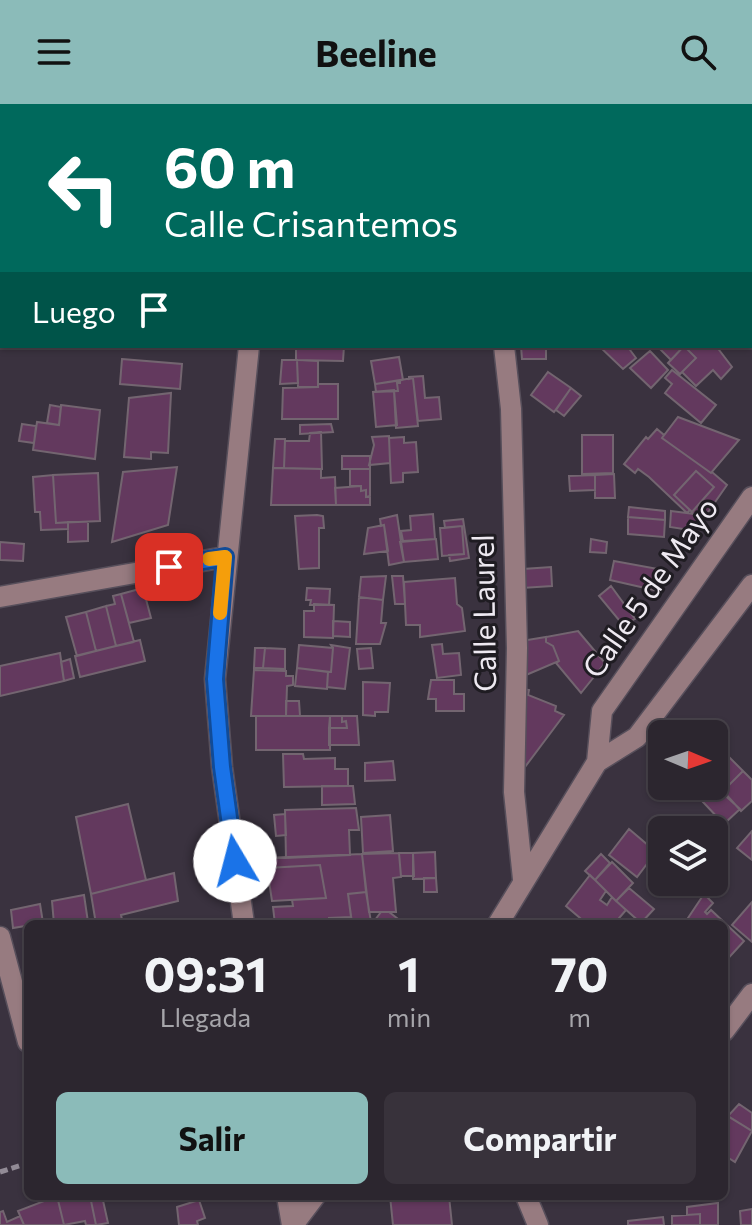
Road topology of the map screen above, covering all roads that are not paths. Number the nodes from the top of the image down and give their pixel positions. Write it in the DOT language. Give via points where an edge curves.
graph roads {
  1 [pos="249,348"];
  2 [pos="504,348"];
  3 [pos="752,497"];
  4 [pos="225,557"];
  5 [pos="752,585"];
  6 [pos="0,597"];
  7 [pos="597,762"];
  8 [pos="523,879"];
  9 [pos="243,920"];
  10 [pos="500,920"];
  11 [pos="0,937"];
  12 [pos="752,994"];
  13 [pos="728,1026"];
  14 [pos="24,1027"];
  15 [pos="288,1200"];
  16 [pos="312,1200"];
  17 [pos="528,1200"];
  18 [pos="292,1225"];
  19 [pos="538,1225"];
  1 -- 4 [label="street"];
  2 -- 8 [label="street, Calle Laurel" via="511,409 517,648 514,792"];
  3 -- 7 [label="street, Calle 5 de Mayo" via="602,711"];
  4 -- 6 [label="street"];
  4 -- 9 [label="street" via="215,679"];
  5 -- 7 [label="street, Calle 5 de Mayo" via="637,737"];
  7 -- 8 [label="street, Calle 5 de Mayo"];
  8 -- 10 [label="street, Calle 5 de Mayo"];
  11 -- 14 [label="street"];
  12 -- 13 [label="street"];
  15 -- 18 [label="street"];
  16 -- 18 [label="street"];
  17 -- 19 [label="street"];
}
